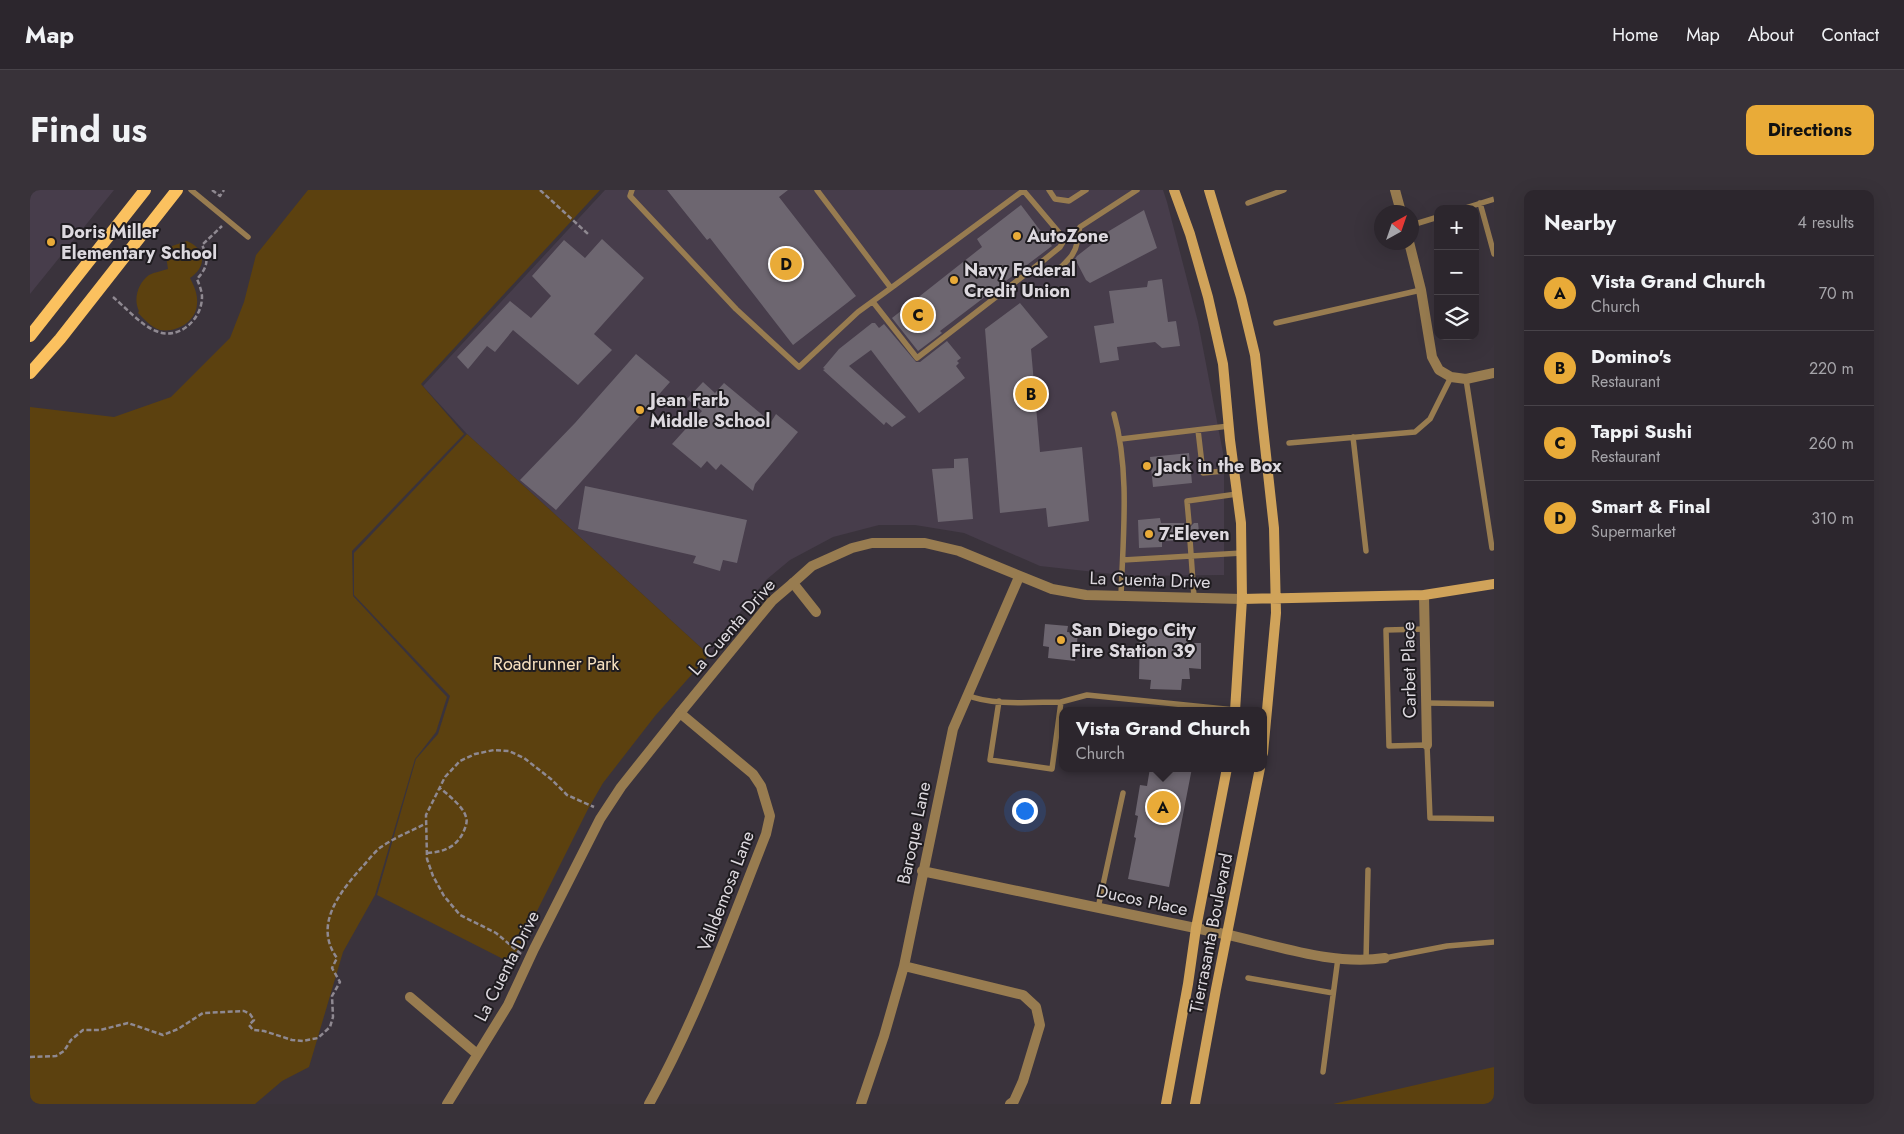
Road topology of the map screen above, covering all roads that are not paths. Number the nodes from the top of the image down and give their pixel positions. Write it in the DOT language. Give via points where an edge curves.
graph roads {
  1 [pos="145,190"];
  2 [pos="177,190"];
  3 [pos="191,190"];
  4 [pos="632,190"];
  5 [pos="817,190"];
  6 [pos="1024,190"];
  7 [pos="1049,190"];
  8 [pos="1086,190"];
  9 [pos="1137,190"];
  10 [pos="1174,190"];
  11 [pos="1209,190"];
  12 [pos="1284,190"];
  13 [pos="1395,190"];
  14 [pos="1494,199"];
  15 [pos="1248,203"];
  16 [pos="1480,203"];
  17 [pos="1399,205"];
  18 [pos="1474,205"];
  19 [pos="1434,218"];
  20 [pos="1419,223"];
  21 [pos="248,237"];
  22 [pos="1411,250"];
  23 [pos="1494,254"];
  24 [pos="1060,267"];
  25 [pos="891,288"];
  26 [pos="1421,290"];
  27 [pos="873,302"];
  28 [pos="1276,323"];
  29 [pos="30,336"];
  30 [pos="30,373"];
  31 [pos="1494,373"];
  32 [pos="1451,377"];
  33 [pos="1466,379"];
  34 [pos="1114,414"];
  35 [pos="1229,426"];
  36 [pos="1198,430"];
  37 [pos="1353,437"];
  38 [pos="1121,439"];
  39 [pos="1290,443"];
  40 [pos="1234,470"];
  41 [pos="1238,494"];
  42 [pos="1189,523"];
  43 [pos="1190,540"];
  44 [pos="1492,548"];
  45 [pos="1242,552"];
  46 [pos="1366,552"];
  47 [pos="1191,556"];
  48 [pos="1123,560"];
  49 [pos="1020,577"];
  50 [pos="793,583"];
  51 [pos="1494,584"];
  52 [pos="1424,595"];
  53 [pos="1122,596"];
  54 [pos="1194,597"];
  55 [pos="1242,598"];
  56 [pos="1275,598"];
  57 [pos="816,612"];
  58 [pos="1425,629"];
  59 [pos="967,695"];
  60 [pos="999,701"];
  61 [pos="1061,702"];
  62 [pos="1426,703"];
  63 [pos="1494,704"];
  64 [pos="1060,707"];
  65 [pos="1205,707"];
  66 [pos="1235,707"];
  67 [pos="1267,710"];
  68 [pos="680,713"];
  69 [pos="1059,717"];
  70 [pos="1427,745"];
  71 [pos="1226,772"];
  72 [pos="1259,772"];
  73 [pos="1123,793"];
  74 [pos="1494,819"];
  75 [pos="1368,870"];
  76 [pos="922,871"];
  77 [pos="1098,908"];
  78 [pos="1196,928"];
  79 [pos="1227,935"];
  80 [pos="1494,942"];
  81 [pos="1338,958"];
  82 [pos="1384,958"];
  83 [pos="1366,961"];
  84 [pos="904,966"];
  85 [pos="1248,978"];
  86 [pos="1333,993"];
  87 [pos="410,997"];
  88 [pos="478,1054"];
  89 [pos="1322,1072"];
  90 [pos="447,1104"];
  91 [pos="649,1104"];
  92 [pos="861,1104"];
  93 [pos="1010,1104"];
  94 [pos="1166,1104"];
  95 [pos="1195,1104"];
  1 -- 29 [label="main road"];
  2 -- 30 [label="main road"];
  3 -- 21 [label="lane"];
  4 -- 27 [label="lane" via="630,196 636,204 736,309 799,367"];
  5 -- 25 [label="lane"];
  6 -- 25 [label="lane"];
  6 -- 27 [label="lane" via="1062,236 1063,242 917,358"];
  7 -- 8 [label="lane" via="1055,199 1069,201"];
  9 -- 24 [label="lane" via="1080,227 1073,256"];
  10 -- 35 [label="main road" via="1208,297 1223,364"];
  11 -- 56 [label="main road" via="1255,355 1274,528"];
  12 -- 15 [label="lane"];
  13 -- 17 [label="street"];
  14 -- 16 [label="lane"];
  16 -- 18 [label="lane"];
  16 -- 23 [label="lane"];
  19 -- 20 [label="lane"];
  22 -- 26 [label="street"];
  25 -- 27 [label="lane"];
  26 -- 28 [label="lane"];
  26 -- 32 [label="street" via="1432,357 1439,370"];
  31 -- 33 [label="street"];
  32 -- 33 [label="street"];
  32 -- 37 [label="lane" via="1430,419 1415,432"];
  33 -- 44 [label="lane"];
  34 -- 38 [label="lane"];
  35 -- 36 [label="lane"];
  35 -- 40 [label="main road"];
  36 -- 38 [label="lane"];
  36 -- 40 [label="lane" via="1203,473"];
  37 -- 39 [label="lane"];
  37 -- 46 [label="lane"];
  38 -- 48 [label="lane"];
  40 -- 41 [label="main road"];
  41 -- 42 [label="lane" via="1187,501"];
  41 -- 45 [label="main road"];
  43 -- 47 [label="lane"];
  45 -- 47 [label="lane"];
  45 -- 55 [label="main road"];
  47 -- 48 [label="lane"];
  47 -- 54 [label="lane"];
  48 -- 53 [label="lane"];
  49 -- 50 [label="street, La Cuenta Drive" via="959,551 925,542 872,543 812,566"];
  49 -- 53 [label="street, La Cuenta Drive" via="1052,589 1086,595"];
  49 -- 59 [label="street, Baroque Lane"];
  50 -- 57 [label="street"];
  50 -- 68 [label="street, La Cuenta Drive" via="772,601"];
  51 -- 52 [label="main road, La Cuenta Drive"];
  52 -- 56 [label="main road, La Cuenta Drive"];
  52 -- 58 [label="street, Carbet Place"];
  53 -- 54 [label="street, La Cuenta Drive"];
  54 -- 55 [label="street, La Cuenta Drive"];
  55 -- 56 [label="main road, La Cuenta Drive"];
  55 -- 66 [label="main road"];
  56 -- 67 [label="main road"];
  58 -- 62 [label="street, Carbet Place"];
  58 -- 70 [label="lane" via="1386,630 1389,746"];
  59 -- 60 [label="lane" via="979,701"];
  59 -- 76 [label="street, Baroque Lane" via="952,729"];
  60 -- 61 [label="lane"];
  60 -- 69 [label="lane" via="990,760 1052,769"];
  61 -- 64 [label="lane"];
  61 -- 65 [label="lane" via="1087,695"];
  62 -- 63 [label="lane"];
  62 -- 70 [label="street, Carbet Place"];
  68 -- 88 [label="street, La Cuenta Drive" via="605,812 508,1005"];
  68 -- 91 [label="street, Valldemosa Lane" via="754,774 762,786 770,816 766,834 702,997"];
  70 -- 74 [label="lane" via="1430,818"];
  71 -- 78 [label="main road, Tierrasanta Boulevard"];
  72 -- 79 [label="main road, Tierrasanta Boulevard"];
  73 -- 77 [label="lane"];
  75 -- 83 [label="lane"];
  76 -- 77 [label="street, Ducos Place"];
  76 -- 84 [label="street, Baroque Lane"];
  77 -- 78 [label="street, Ducos Place"];
  78 -- 79 [label="street, Ducos Place"];
  78 -- 94 [label="main road, Tierrasanta Boulevard"];
  79 -- 81 [label="street, Ducos Place"];
  79 -- 95 [label="main road, Tierrasanta Boulevard"];
  80 -- 82 [label="lane" via="1448,946"];
  81 -- 83 [label="street, Ducos Place"];
  81 -- 86 [label="lane"];
  82 -- 83 [label="street, Ducos Place"];
  84 -- 92 [label="street, Baroque Lane"];
  84 -- 93 [label="street" via="1023,995 1036,1008 1040,1025 1022,1082"];
  85 -- 86 [label="lane"];
  86 -- 89 [label="lane"];
  87 -- 88 [label="street"];
  88 -- 90 [label="street, La Cuenta Drive"];
}
